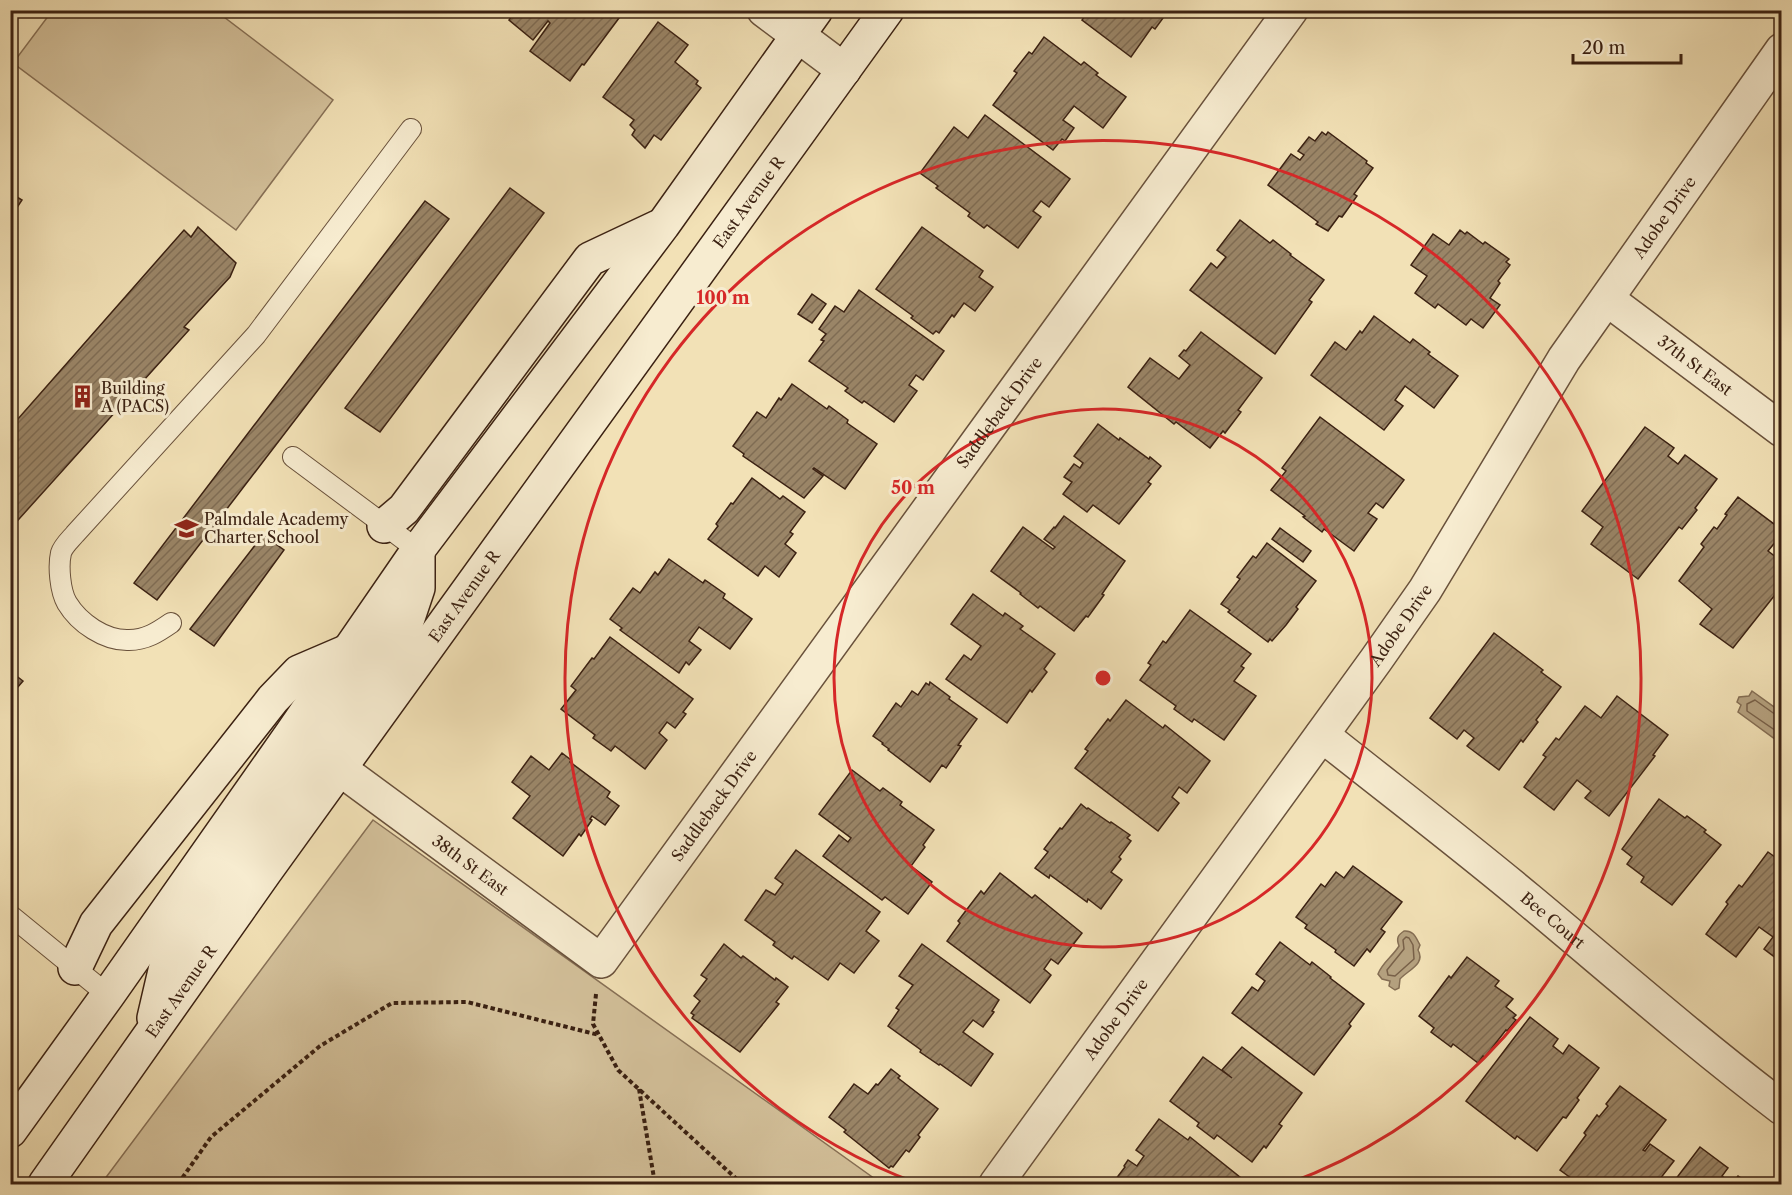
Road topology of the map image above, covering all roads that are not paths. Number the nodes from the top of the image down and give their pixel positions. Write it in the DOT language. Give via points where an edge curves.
graph roads {
  1 [pos="764,10"];
  2 [pos="887,10"];
  3 [pos="1291,10"];
  4 [pos="807,23"];
  5 [pos="1782,50"];
  6 [pos="844,70"];
  7 [pos="411,129"];
  8 [pos="663,225"];
  9 [pos="1606,299"];
  10 [pos="1782,430"];
  11 [pos="293,457"];
  12 [pos="384,526"];
  13 [pos="418,550"];
  14 [pos="171,622"];
  15 [pos="348,651"];
  16 [pos="1322,735"];
  17 [pos="340,769"];
  18 [pos="10,915"];
  19 [pos="601,961"];
  20 [pos="75,968"];
  21 [pos="108,995"];
  22 [pos="150,1036"];
  23 [pos="1782,1108"];
  24 [pos="10,1131"];
  25 [pos="45,1185"];
  26 [pos="996,1185"];
  1 -- 4 [label="main road"];
  2 -- 6 [label="main road, East Avenue R"];
  3 -- 19 [label="main road, Saddleback Drive"];
  4 -- 6 [label="main road"];
  4 -- 8 [label="main road"];
  5 -- 9 [label="main road, Adobe Drive"];
  6 -- 17 [label="main road, East Avenue R"];
  7 -- 14 [label="lane" via="256,335 61,551 60,582 66,602 83,621 107,637 128,640 150,636"];
  8 -- 12 [label="main road" via="590,259 404,509"];
  8 -- 13 [label="main road"];
  9 -- 10 [label="main road, 37th St East"];
  9 -- 16 [label="main road, Adobe Drive" via="1564,358 1425,590"];
  11 -- 12 [label="lane"];
  12 -- 13 [label="lane"];
  13 -- 15 [label="main road"];
  13 -- 22 [label="main road" via="418,588 407,621 167,962"];
  15 -- 20 [label="main road" via="299,672 273,699 96,924"];
  15 -- 21 [label="main road"];
  16 -- 23 [label="main road, Bee Court"];
  16 -- 26 [label="main road, Adobe Drive"];
  17 -- 19 [label="main road, 38th St East"];
  17 -- 22 [label="main road, East Avenue R"];
  18 -- 20 [label="lane"];
  20 -- 21 [label="lane"];
  21 -- 24 [label="main road"];
  22 -- 25 [label="main road, East Avenue R"];
}
